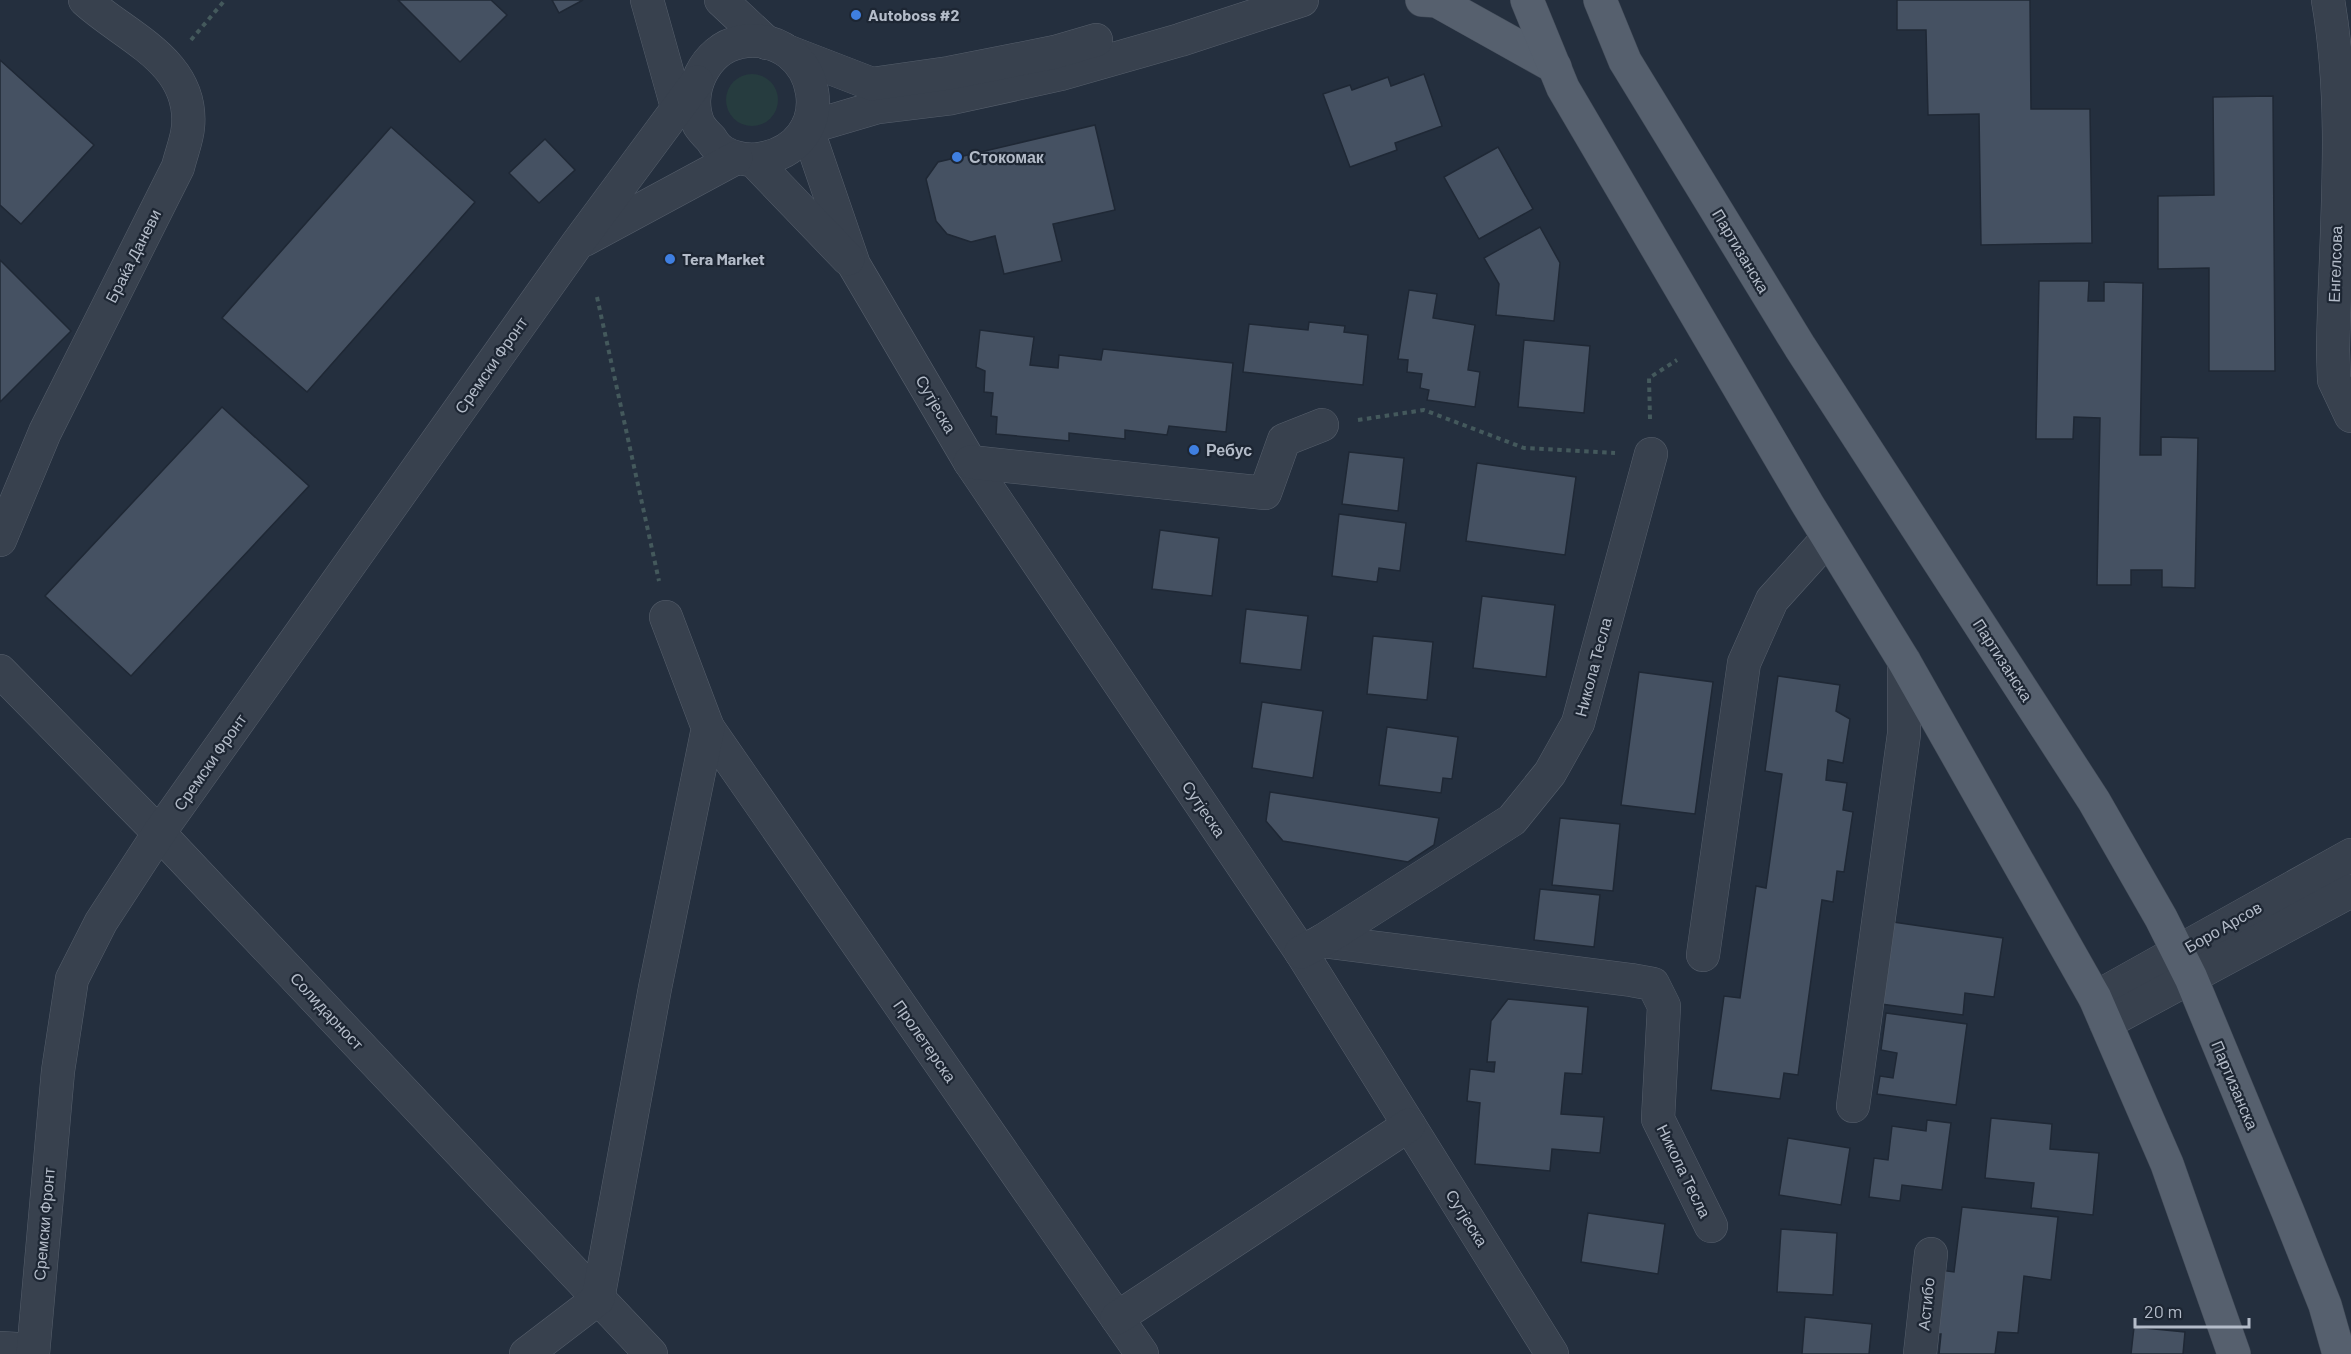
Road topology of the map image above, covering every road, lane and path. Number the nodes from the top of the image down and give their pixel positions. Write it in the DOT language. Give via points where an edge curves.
graph roads {
  1 [pos="85,0"];
  2 [pos="225,0"];
  3 [pos="647,0"];
  4 [pos="721,0"];
  5 [pos="1228,0"];
  6 [pos="1302,0"];
  7 [pos="1422,0"];
  8 [pos="1527,0"];
  9 [pos="1600,0"];
  10 [pos="2328,0"];
  11 [pos="191,41"];
  12 [pos="776,46"];
  13 [pos="1555,67"];
  14 [pos="697,82"];
  15 [pos="677,107"];
  16 [pos="807,128"];
  17 [pos="745,159"];
  18 [pos="577,244"];
  19 [pos="854,265"];
  20 [pos="597,297"];
  21 [pos="1677,360"];
  22 [pos="2351,416"];
  23 [pos="1322,425"];
  24 [pos="1651,454"];
  25 [pos="970,462"];
  26 [pos="1828,538"];
  27 [pos="0,540"];
  28 [pos="666,617"];
  29 [pos="1904,661"];
  30 [pos="0,671"];
  31 [pos="708,728"];
  32 [pos="159,833"];
  33 [pos="2351,855"];
  34 [pos="2351,891"];
  35 [pos="1312,946"];
  36 [pos="1703,955"];
  37 [pos="2185,966"];
  38 [pos="2101,1011"];
  39 [pos="1853,1106"];
  40 [pos="1409,1125"];
  41 [pos="1711,1226"];
  42 [pos="1931,1254"];
  43 [pos="598,1299"];
  44 [pos="1117,1318"];
  45 [pos="0,1348"];
  46 [pos="33,1352"];
  47 [pos="526,1354"];
  48 [pos="651,1354"];
  49 [pos="1142,1354"];
  50 [pos="1552,1354"];
  51 [pos="1920,1354"];
  52 [pos="2234,1354"];
  53 [pos="2339,1354"];
  1 -- 27 [label="street, Браќа Даневи" via="153,50 184,87 188,126 178,167 45,432"];
  2 -- 11 [label="path"];
  3 -- 15 [label="street"];
  4 -- 12 [label="street"];
  5 -- 12 [label="street" via="1055,52 872,84"];
  6 -- 16 [label="street" via="1061,74 952,98 878,107"];
  7 -- 13 [label="main road" via="1437,1"];
  8 -- 13 [label="main road"];
  9 -- 37 [label="main road, Партизанска" via="1625,61 1800,347 2094,801"];
  10 -- 22 [label="street, Енгелсова" via="2336,44 2338,151 2334,380"];
  12 -- 14 [label="street" via="740,42 721,50"];
  12 -- 16 [label="street" via="797,60 809,77 813,95"];
  13 -- 26 [label="main road" via="1563,88"];
  14 -- 15 [label="street, Сремски Фронт"];
  14 -- 17 [label="street" via="694,102 699,125 720,151"];
  15 -- 18 [label="street, Сремски Фронт"];
  16 -- 17 [label="street" via="787,152 771,159"];
  16 -- 19 [label="street"];
  17 -- 18 [label="street"];
  17 -- 19 [label="street"];
  18 -- 32 [label="street, Сремски Фронт"];
  19 -- 25 [label="street, Сутјеска"];
  20 -- 28 [label="path"];
  21 -- 24 [label="path" via="1649,378"];
  23 -- 24 [label="path" via="1424,410 1524,448"];
  23 -- 25 [label="street" via="1284,440 1265,493"];
  24 -- 35 [label="street, Никола Тесла" via="1578,723 1550,774 1512,820"];
  25 -- 35 [label="street, Сутјеска"];
  26 -- 29 [label="main road"];
  26 -- 36 [label="street" via="1772,600 1744,663"];
  28 -- 31 [label="street, Пролетерска"];
  29 -- 38 [label="main road"];
  29 -- 39 [label="street" via="1904,734"];
  30 -- 32 [label="street, Солидарност"];
  31 -- 43 [label="street"];
  31 -- 44 [label="street, Пролетерска"];
  32 -- 43 [label="street, Солидарност"];
  32 -- 46 [label="street, Сремски Фронт" via="101,922 72,979 58,1071"];
  33 -- 37 [label="street, Боро Арсов"];
  34 -- 37 [label="street, Боро Арсов"];
  35 -- 40 [label="street, Сутјеска"];
  35 -- 41 [label="street, Никола Тесла" via="1653,984 1664,1006 1658,1119"];
  37 -- 38 [label="street, Боро Арсов"];
  37 -- 53 [label="main road, Партизанска" via="2325,1305"];
  38 -- 52 [label="main road" via="2167,1164"];
  40 -- 44 [label="street"];
  40 -- 50 [label="street, Сутјеска"];
  42 -- 51 [label="street, Астибо"];
  43 -- 47 [label="street"];
  43 -- 48 [label="street, Солидарност"];
  44 -- 49 [label="street, Пролетерска"];
  45 -- 46 [label="street"];
}
